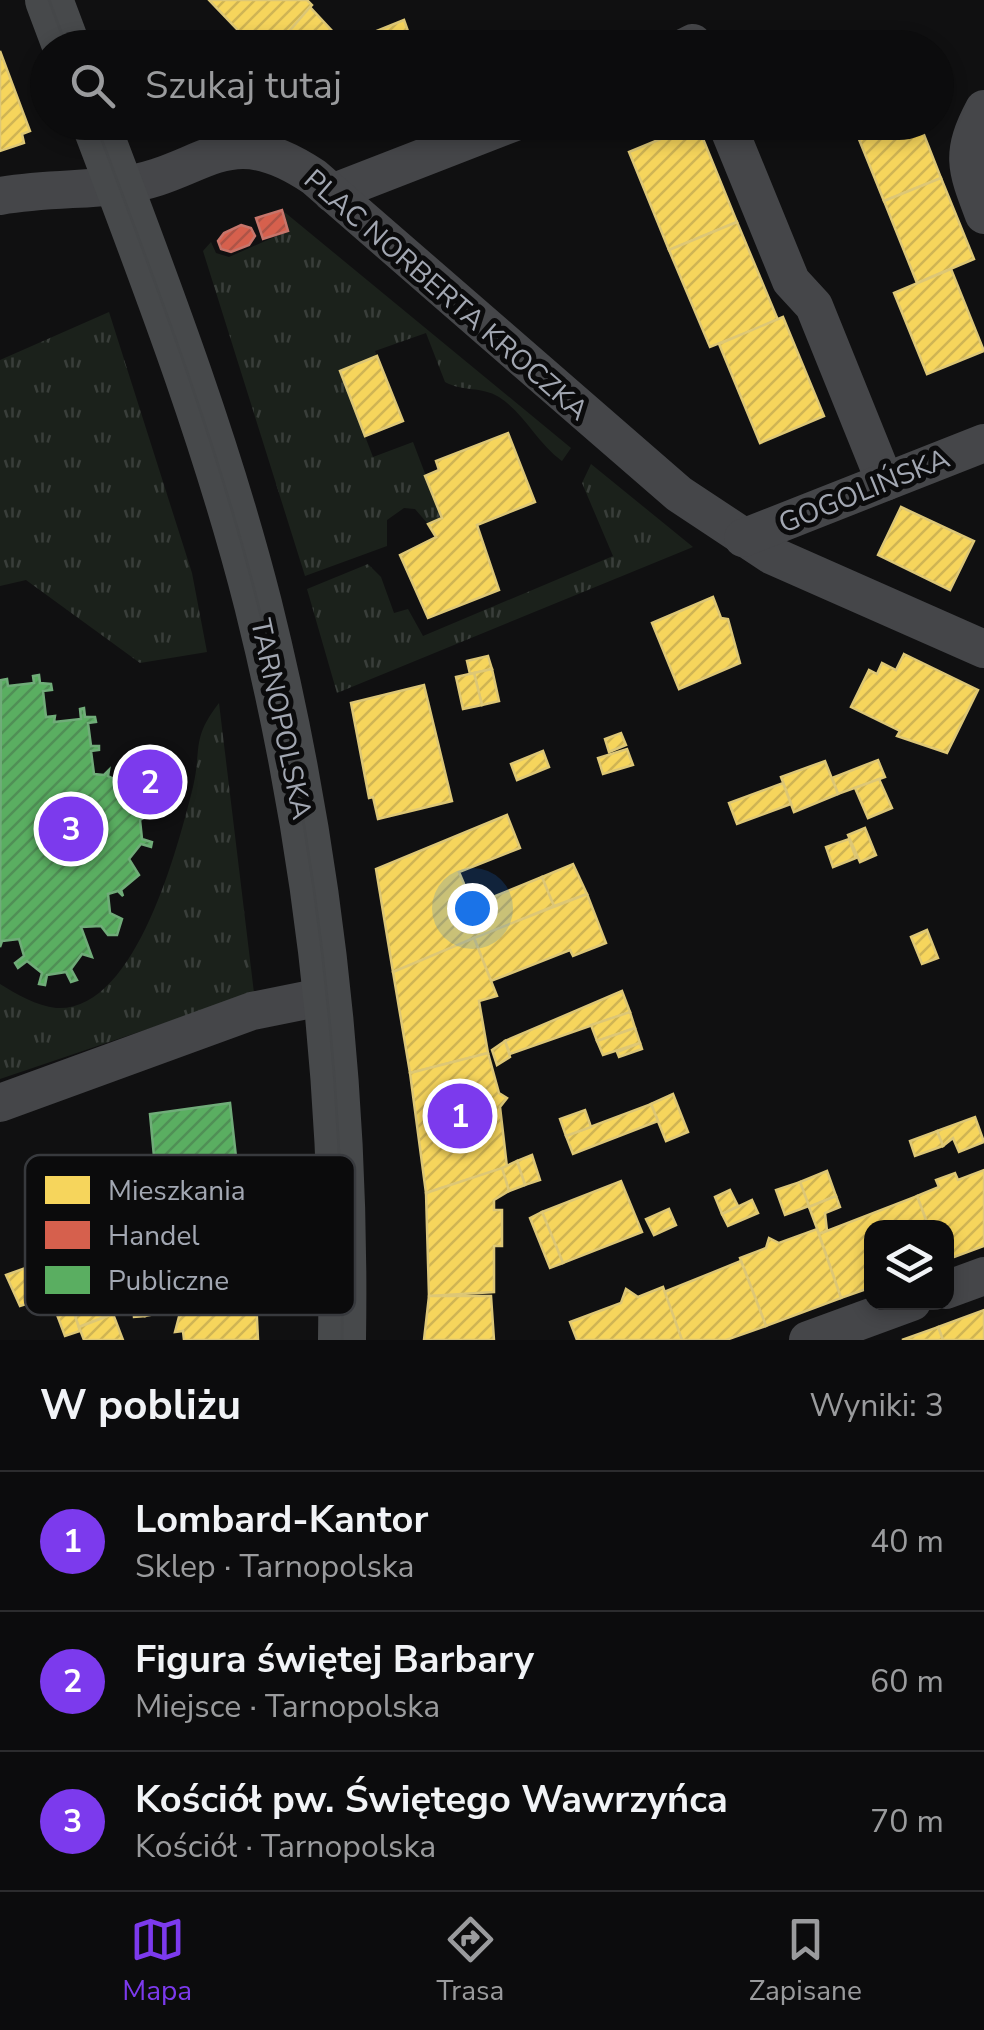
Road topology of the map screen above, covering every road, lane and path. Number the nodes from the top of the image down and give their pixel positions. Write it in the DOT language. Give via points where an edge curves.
graph roads {
  1 [pos="49,0"];
  2 [pos="60,30"];
  3 [pos="984,109"];
  4 [pos="102,140"];
  5 [pos="469,140"];
  6 [pos="733,140"];
  7 [pos="119,186"];
  8 [pos="332,193"];
  9 [pos="0,196"];
  10 [pos="984,215"];
  11 [pos="984,442"];
  12 [pos="885,482"];
  13 [pos="744,538"];
  14 [pos="984,649"];
  15 [pos="327,996"];
  16 [pos="0,1103"];
  17 [pos="339,1155"];
  18 [pos="984,1276"];
  19 [pos="954,1287"];
  20 [pos="890,1310"];
  21 [pos="342,1315"];
  22 [pos="342,1340"];
  23 [pos="808,1340"];
  1 -- 2 [label="main road"];
  3 -- 10 [label="street" via="966,144"];
  4 -- 7 [label="main road, TARNOPOLSKA"];
  5 -- 8 [label="street"];
  6 -- 12 [label="street" via="791,282 814,306"];
  7 -- 8 [label="street, PLAC NORBERTA KROCZKA" via="244,148 287,159"];
  7 -- 9 [label="street, PLAC NORBERTA KROCZKA"];
  7 -- 15 [label="main road, TARNOPOLSKA" via="196,396 257,600 304,824"];
  8 -- 13 [label="street, PLAC NORBERTA KROCZKA" via="570,404"];
  11 -- 12 [label="street, GOGOLIŃSKA"];
  12 -- 13 [label="street, GOGOLIŃSKA"];
  13 -- 14 [label="street, PLAC NORBERTA KROCZKA"];
  15 -- 16 [label="street" via="252,1011"];
  15 -- 17 [label="main road, TARNOPOLSKA"];
  18 -- 19 [label="street"];
  20 -- 23 [label="street"];
  21 -- 22 [label="main road, TARNOPOLSKA"];
}
